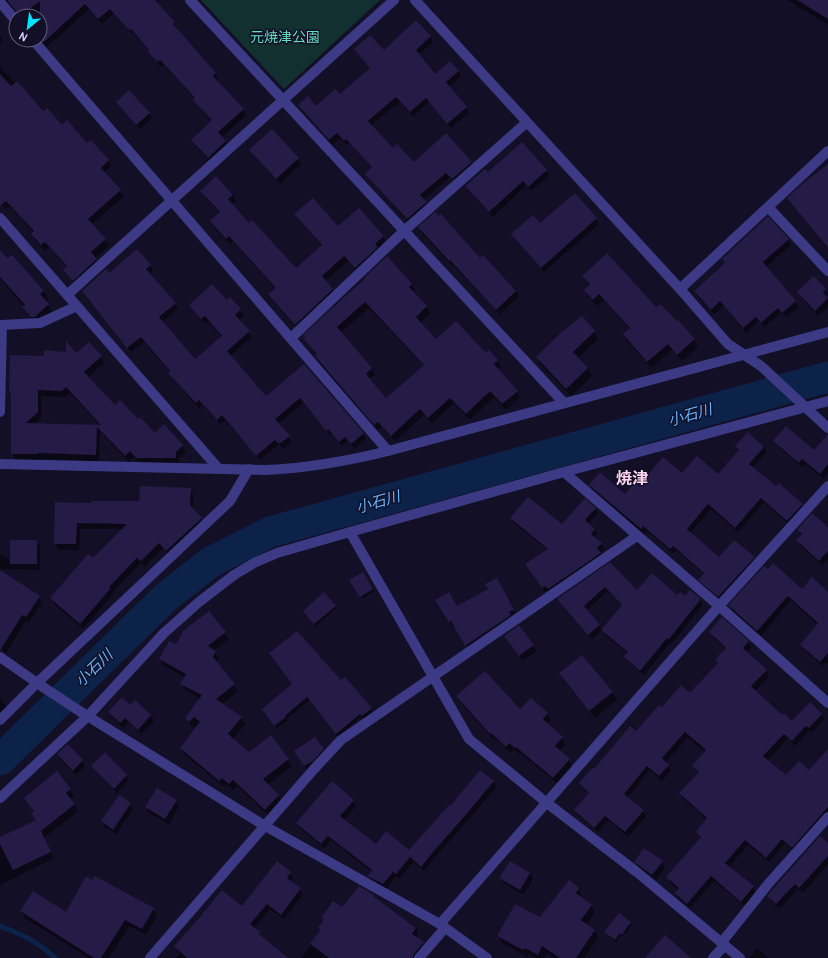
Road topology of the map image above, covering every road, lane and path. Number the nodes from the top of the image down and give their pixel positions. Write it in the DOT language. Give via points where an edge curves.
graph roads {
  1 [pos="190,0"];
  2 [pos="394,0"];
  3 [pos="415,0"];
  4 [pos="0,2"];
  5 [pos="8,12"];
  6 [pos="40,48"];
  7 [pos="282,100"];
  8 [pos="527,122"];
  9 [pos="828,151"];
  10 [pos="172,199"];
  11 [pos="768,207"];
  12 [pos="0,218"];
  13 [pos="404,231"];
  14 [pos="828,271"];
  15 [pos="680,289"];
  16 [pos="67,295"];
  17 [pos="77,306"];
  18 [pos="1,325"];
  19 [pos="828,332"];
  20 [pos="291,338"];
  21 [pos="745,355"];
  22 [pos="828,401"];
  23 [pos="564,403"];
  24 [pos="803,405"];
  25 [pos="0,412"];
  26 [pos="828,428"];
  27 [pos="388,451"];
  28 [pos="0,464"];
  29 [pos="219,469"];
  30 [pos="249,469"];
  31 [pos="564,472"];
  32 [pos="828,486"];
  33 [pos="350,532"];
  34 [pos="637,536"];
  35 [pos="719,606"];
  36 [pos="0,657"];
  37 [pos="433,677"];
  38 [pos="40,685"];
  39 [pos="828,704"];
  40 [pos="85,714"];
  41 [pos="0,720"];
  42 [pos="0,798"];
  43 [pos="547,803"];
  44 [pos="828,817"];
  45 [pos="265,826"];
  46 [pos="443,926"];
  47 [pos="723,944"];
  48 [pos="150,958"];
  49 [pos="419,958"];
  50 [pos="487,958"];
  51 [pos="713,958"];
  52 [pos="740,958"];
  1 -- 7 [label="street"];
  2 -- 7 [label="street"];
  3 -- 8 [label="street"];
  4 -- 5 [label="street"];
  6 -- 10 [label="street"];
  7 -- 10 [label="street"];
  7 -- 13 [label="street"];
  8 -- 13 [label="street"];
  8 -- 15 [label="street"];
  9 -- 11 [label="street"];
  10 -- 16 [label="street"];
  10 -- 20 [label="street"];
  11 -- 14 [label="street"];
  11 -- 15 [label="street"];
  12 -- 16 [label="street"];
  13 -- 20 [label="street"];
  13 -- 23 [label="street"];
  15 -- 21 [label="street" via="728,344"];
  16 -- 17 [label="street"];
  17 -- 18 [label="street" via="40,323"];
  17 -- 29 [label="street"];
  18 -- 25 [label="street"];
  19 -- 21 [label="street"];
  20 -- 27 [label="street"];
  21 -- 23 [label="street"];
  21 -- 24 [label="street" via="768,372"];
  22 -- 24 [label="street"];
  23 -- 27 [label="street"];
  24 -- 26 [label="street"];
  24 -- 31 [label="street"];
  27 -- 30 [label="street" via="330,464"];
  28 -- 29 [label="street"];
  29 -- 30 [label="street"];
  30 -- 38 [label="street" via="230,501"];
  31 -- 33 [label="street"];
  31 -- 34 [label="street"];
  32 -- 35 [label="street"];
  33 -- 37 [label="street"];
  33 -- 40 [label="street" via="277,553 234,575 164,633"];
  34 -- 35 [label="street"];
  34 -- 37 [label="street"];
  35 -- 39 [label="street"];
  35 -- 43 [label="street"];
  36 -- 38 [label="street"];
  37 -- 43 [label="street" via="469,739"];
  37 -- 45 [label="street" via="341,740"];
  38 -- 40 [label="street"];
  38 -- 41 [label="street"];
  40 -- 42 [label="street"];
  40 -- 45 [label="street"];
  43 -- 46 [label="street"];
  43 -- 47 [label="street" via="638,873"];
  44 -- 47 [label="street" via="769,883"];
  45 -- 46 [label="street"];
  45 -- 48 [label="street"];
  46 -- 49 [label="street"];
  46 -- 50 [label="street"];
  47 -- 51 [label="street"];
  47 -- 52 [label="street"];
}
